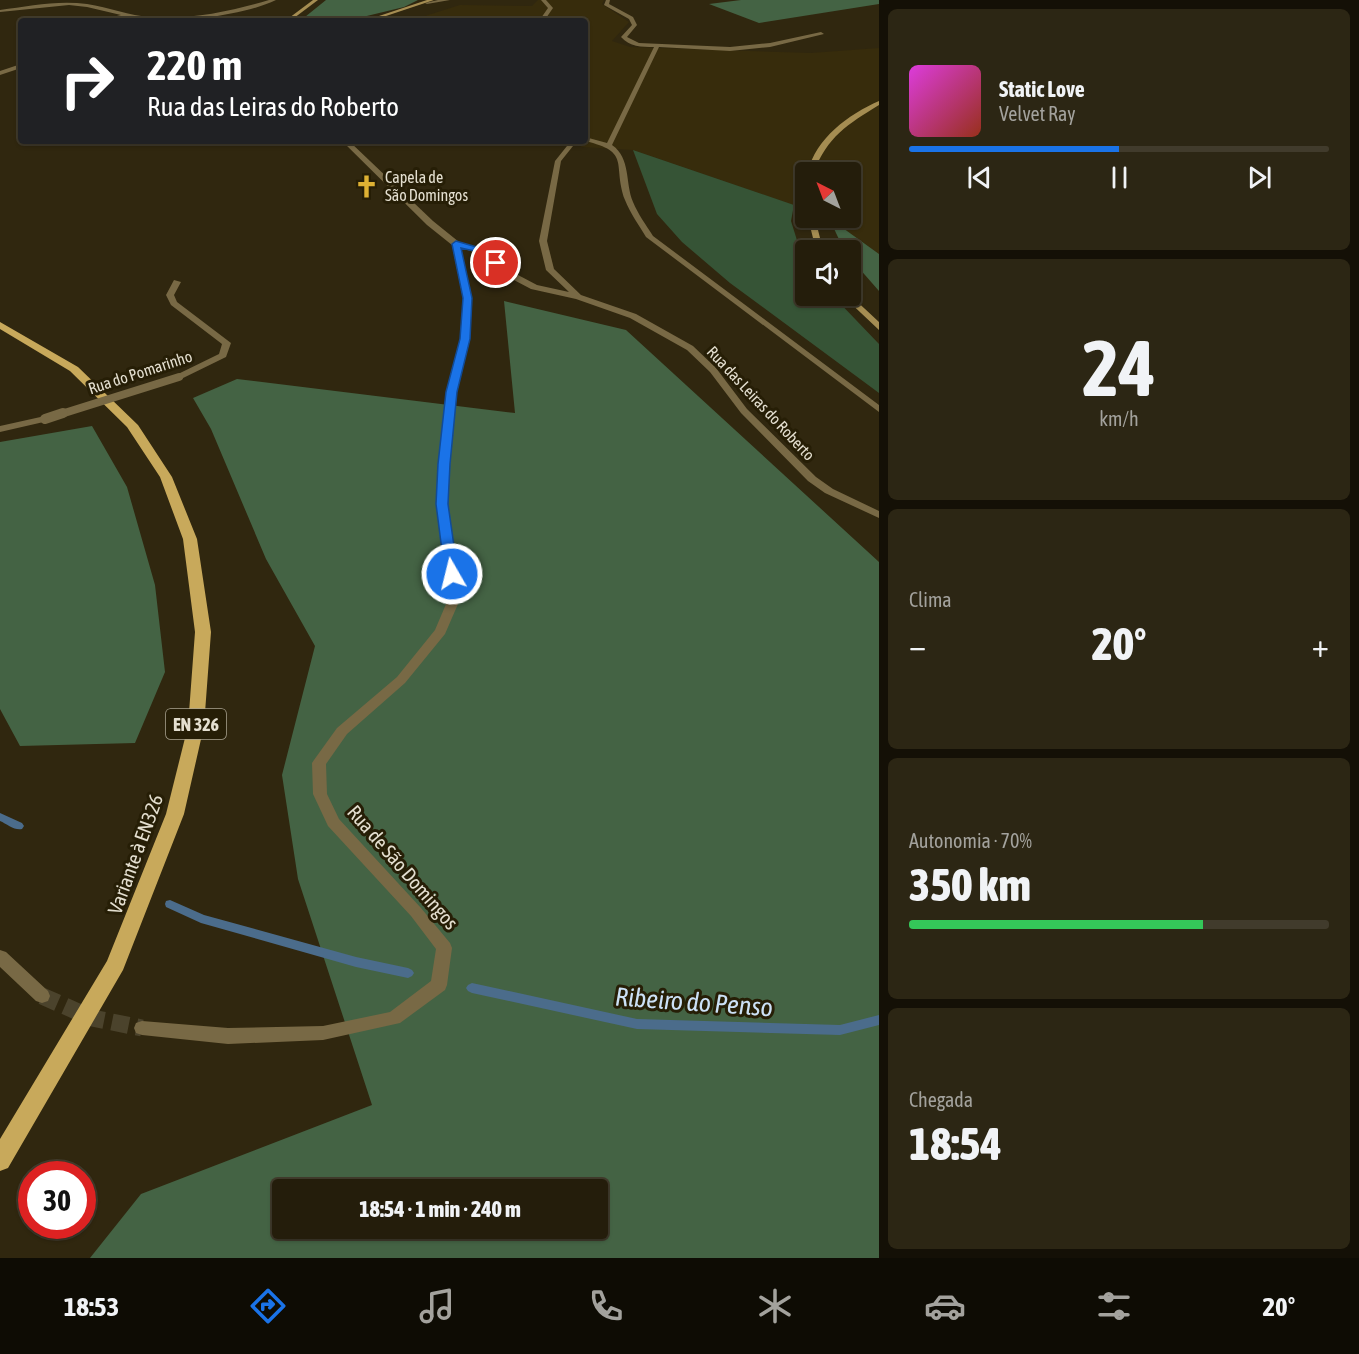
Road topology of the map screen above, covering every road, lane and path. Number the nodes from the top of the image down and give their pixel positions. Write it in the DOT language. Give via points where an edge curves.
graph roads {
  1 [pos="274,0"];
  2 [pos="316,0"];
  3 [pos="448,0"];
  4 [pos="543,0"];
  5 [pos="608,0"];
  6 [pos="661,0"];
  7 [pos="693,0"];
  8 [pos="430,2"];
  9 [pos="0,11"];
  10 [pos="127,15"];
  11 [pos="112,18"];
  12 [pos="146,18"];
  13 [pos="178,18"];
  14 [pos="291,18"];
  15 [pos="376,18"];
  16 [pos="543,18"];
  17 [pos="821,34"];
  18 [pos="657,46"];
  19 [pos="18,67"];
  20 [pos="0,73"];
  21 [pos="879,103"];
  22 [pos="588,140"];
  23 [pos="348,144"];
  24 [pos="572,144"];
  25 [pos="610,144"];
  26 [pos="814,162"];
  27 [pos="456,244"];
  28 [pos="177,282"];
  29 [pos="578,297"];
  30 [pos="857,306"];
  31 [pos="0,325"];
  32 [pos="879,327"];
  33 [pos="879,409"];
  34 [pos="0,429"];
  35 [pos="879,515"];
  36 [pos="0,957"];
  37 [pos="42,996"];
  38 [pos="142,1029"];
  39 [pos="0,1160"];
  1 -- 13 [label="street" via="204,17"];
  2 -- 14 [label="main road"];
  3 -- 8 [label="street"];
  4 -- 16 [label="street" via="551,8"];
  5 -- 18 [label="street" via="606,4 631,18 635,26 624,37 628,41"];
  6 -- 7 [label="main road"];
  8 -- 15 [label="main road"];
  9 -- 10 [label="street" via="76,4"];
  10 -- 11 [label="street"];
  10 -- 12 [label="street"];
  17 -- 18 [label="street" via="730,49"];
  18 -- 25 [label="street"];
  19 -- 20 [label="street"];
  21 -- 26 [label="main road" via="834,132"];
  22 -- 25 [label="street"];
  23 -- 27 [label="street"];
  24 -- 29 [label="street" via="558,161 543,241 550,270"];
  25 -- 33 [label="street" via="621,157 627,197 650,237"];
  27 -- 29 [label="street, Rua das Leiras do Roberto" via="477,250 534,287"];
  27 -- 38 [label="street, Rua de São Domingos" via="467,298 465,339 451,392 442,504 455,597 441,631 402,680 342,731 319,763 320,794 333,822 444,948 440,985 394,1018 323,1033 228,1036"];
  28 -- 34 [label="street, Rua do Pomarinho, bridge" via="170,295 174,303 227,344 223,356 179,376 45,419"];
  29 -- 35 [label="street, Rua das Leiras do Roberto" via="633,316 690,348 714,370 744,411 812,479"];
  30 -- 32 [label="main road"];
  31 -- 39 [label="main road, Variante à EN326 / EN 326" via="74,369 132,425 166,477 190,539 203,632 196,726 176,814 116,964"];
  36 -- 37 [label="street"];
}
